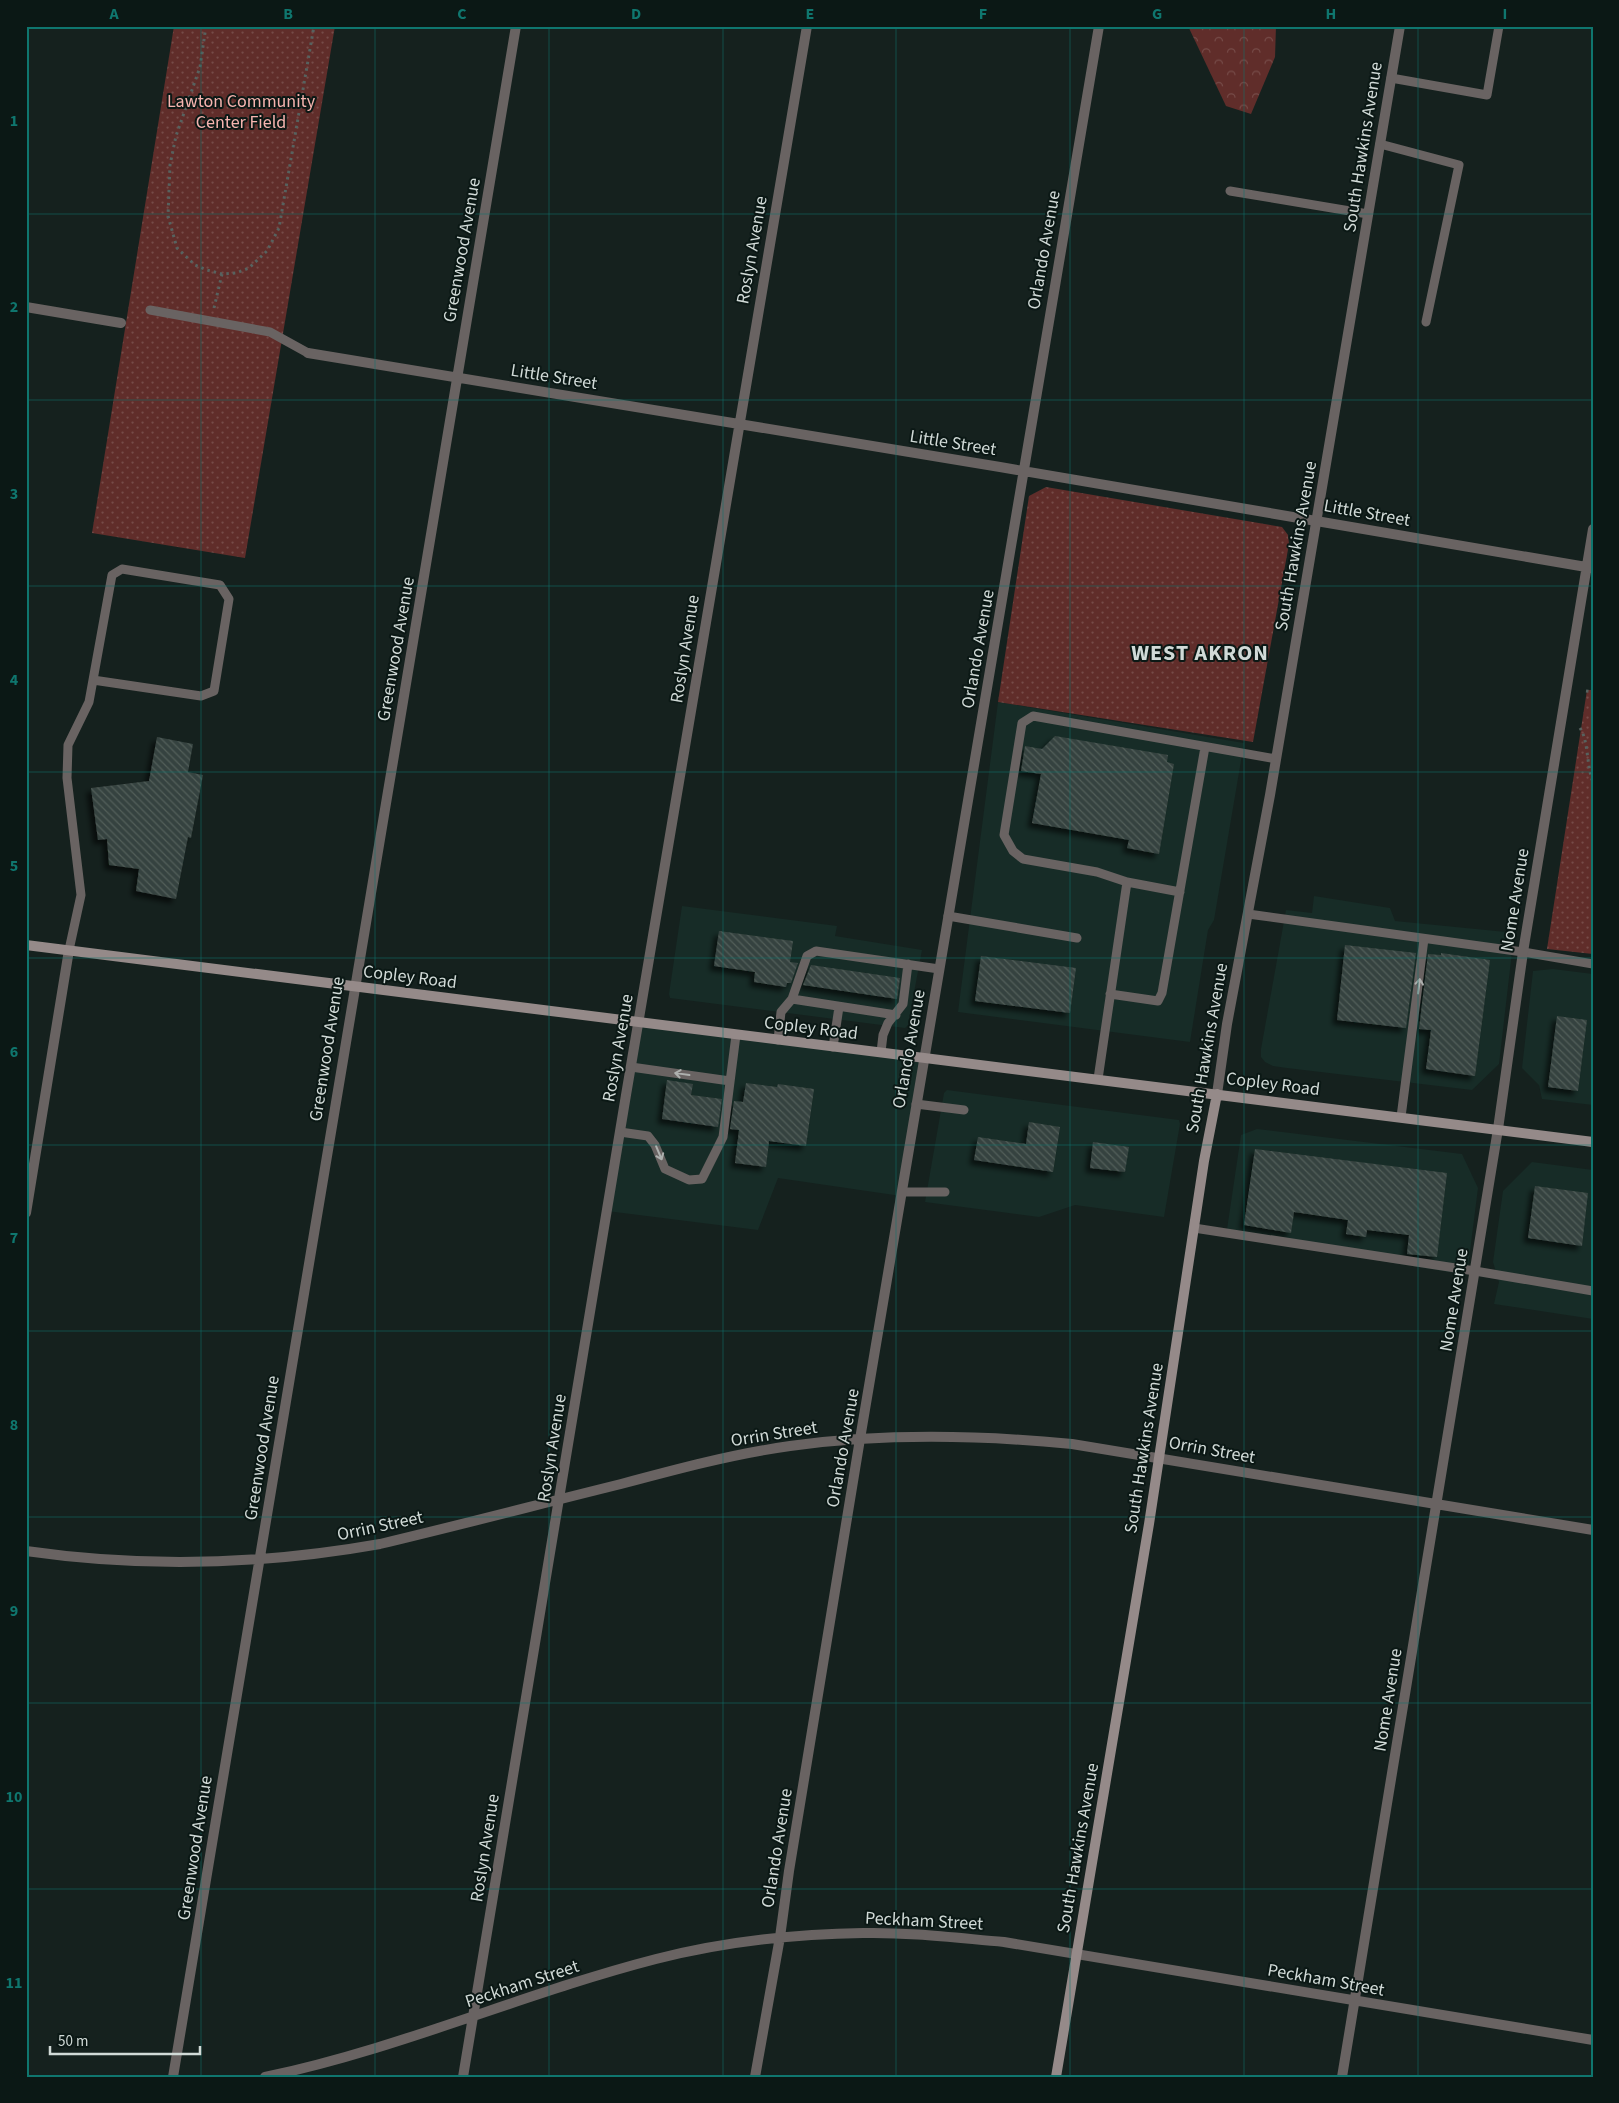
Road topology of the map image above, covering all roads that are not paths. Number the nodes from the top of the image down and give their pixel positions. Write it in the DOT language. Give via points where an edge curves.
graph roads {
  1 [pos="516,26"];
  2 [pos="807,26"];
  3 [pos="1099,26"];
  4 [pos="1400,26"];
  5 [pos="1499,26"];
  6 [pos="1391,78"];
  7 [pos="1380,144"];
  8 [pos="1230,191"];
  9 [pos="1368,214"];
  10 [pos="26,306"];
  11 [pos="150,310"];
  12 [pos="1426,322"];
  13 [pos="121,323"];
  14 [pos="308,353"];
  15 [pos="456,378"];
  16 [pos="739,424"];
  17 [pos="1024,471"];
  18 [pos="1316,520"];
  19 [pos="1593,529"];
  20 [pos="1590,567"];
  21 [pos="93,680"];
  22 [pos="1205,747"];
  23 [pos="1276,759"];
  24 [pos="1127,882"];
  25 [pos="1180,892"];
  26 [pos="1248,914"];
  27 [pos="948,916"];
  28 [pos="1077,938"];
  29 [pos="1424,939"];
  30 [pos="26,945"];
  31 [pos="69,950"];
  32 [pos="1523,952"];
  33 [pos="908,964"];
  34 [pos="1593,964"];
  35 [pos="940,969"];
  36 [pos="354,986"];
  37 [pos="1110,994"];
  38 [pos="792,999"];
  39 [pos="839,1006"];
  40 [pos="896,1015"];
  41 [pos="639,1023"];
  42 [pos="736,1035"];
  43 [pos="778,1040"];
  44 [pos="834,1047"];
  45 [pos="881,1052"];
  46 [pos="924,1058"];
  47 [pos="631,1067"];
  48 [pos="1098,1079"];
  49 [pos="730,1081"];
  50 [pos="1217,1094"];
  51 [pos="916,1104"];
  52 [pos="964,1110"];
  53 [pos="1401,1117"];
  54 [pos="1498,1129"];
  55 [pos="620,1132"];
  56 [pos="1593,1142"];
  57 [pos="902,1192"];
  58 [pos="945,1192"];
  59 [pos="26,1213"];
  60 [pos="1194,1228"];
  61 [pos="1475,1271"];
  62 [pos="1593,1285"];
  63 [pos="1592,1291"];
  64 [pos="860,1438"];
  65 [pos="1158,1457"];
  66 [pos="560,1499"];
  67 [pos="1436,1504"];
  68 [pos="1593,1530"];
  69 [pos="26,1551"];
  70 [pos="260,1560"];
  71 [pos="780,1937"];
  72 [pos="1076,1954"];
  73 [pos="1355,2001"];
  74 [pos="474,2016"];
  75 [pos="1593,2040"];
  76 [pos="173,2077"];
  77 [pos="265,2077"];
  78 [pos="464,2077"];
  79 [pos="755,2077"];
  80 [pos="1056,2077"];
  81 [pos="1342,2077"];
  1 -- 15 [label="street, Greenwood Avenue"];
  2 -- 16 [label="street, Roslyn Avenue"];
  3 -- 17 [label="street, Orlando Avenue"];
  4 -- 6 [label="street, South Hawkins Avenue"];
  5 -- 6 [label="lane" via="1488,95"];
  6 -- 7 [label="street, South Hawkins Avenue"];
  7 -- 9 [label="street, South Hawkins Avenue"];
  7 -- 12 [label="lane" via="1458,165"];
  8 -- 9 [label="lane"];
  9 -- 18 [label="street, South Hawkins Avenue"];
  10 -- 13 [label="street"];
  11 -- 14 [label="lane" via="270,332"];
  14 -- 15 [label="street, Little Street"];
  15 -- 16 [label="street, Little Street"];
  15 -- 36 [label="street, Greenwood Avenue"];
  16 -- 17 [label="street, Little Street"];
  16 -- 41 [label="street, Roslyn Avenue"];
  17 -- 18 [label="street, Little Street"];
  17 -- 27 [label="street, Orlando Avenue"];
  18 -- 20 [label="street, Little Street"];
  18 -- 23 [label="street, South Hawkins Avenue"];
  19 -- 20 [label="street, Nome Avenue"];
  20 -- 32 [label="street, Nome Avenue"];
  21 -- 21 [label="lane" via="112,575 122,569 220,585 228,600 214,691 201,696"];
  21 -- 31 [label="lane" via="89,702 68,745 67,778 81,895"];
  22 -- 23 [label="lane"];
  22 -- 24 [label="lane" via="1033,716 1022,723 1004,835 1013,852 1023,859 1097,872"];
  22 -- 25 [label="lane"];
  23 -- 26 [label="street, South Hawkins Avenue"];
  24 -- 25 [label="lane"];
  24 -- 37 [label="lane"];
  25 -- 37 [label="lane" via="1158,1001"];
  26 -- 29 [label="lane"];
  26 -- 50 [label="street, South Hawkins Avenue"];
  27 -- 28 [label="lane"];
  27 -- 35 [label="street, Orlando Avenue"];
  29 -- 32 [label="lane"];
  53 -- 29 [label="lane, one-way"];
  30 -- 31 [label="main road, Copley Road"];
  31 -- 36 [label="main road, Copley Road"];
  31 -- 59 [label="street"];
  32 -- 34 [label="lane"];
  32 -- 54 [label="street, Nome Avenue"];
  33 -- 35 [label="lane"];
  33 -- 38 [label="lane" via="816,951 806,956"];
  33 -- 40 [label="lane" via="903,1004"];
  35 -- 46 [label="street, Orlando Avenue"];
  36 -- 41 [label="main road, Copley Road"];
  36 -- 70 [label="street, Greenwood Avenue"];
  37 -- 48 [label="lane"];
  38 -- 39 [label="lane"];
  38 -- 43 [label="lane" via="782,1012"];
  39 -- 40 [label="lane"];
  39 -- 44 [label="lane"];
  40 -- 45 [label="lane" via="883,1035"];
  41 -- 42 [label="main road, Copley Road"];
  41 -- 47 [label="street, Roslyn Avenue"];
  42 -- 43 [label="main road, Copley Road"];
  42 -- 49 [label="lane"];
  43 -- 44 [label="main road, Copley Road"];
  44 -- 45 [label="main road, Copley Road"];
  45 -- 46 [label="main road, Copley Road"];
  46 -- 48 [label="main road, Copley Road"];
  46 -- 51 [label="street, Orlando Avenue"];
  49 -- 47 [label="lane, one-way"];
  47 -- 55 [label="street, Roslyn Avenue"];
  48 -- 50 [label="main road, Copley Road"];
  55 -- 49 [label="lane, one-way" via="648,1136 655,1144 665,1169 689,1180 702,1179 724,1137"];
  50 -- 53 [label="main road, Copley Road"];
  50 -- 60 [label="main road, South Hawkins Avenue"];
  51 -- 52 [label="lane"];
  51 -- 57 [label="street, Orlando Avenue"];
  53 -- 54 [label="main road, Copley Road"];
  54 -- 56 [label="main road, Copley Road"];
  54 -- 61 [label="street, Nome Avenue"];
  55 -- 66 [label="street, Roslyn Avenue"];
  57 -- 58 [label="lane"];
  57 -- 64 [label="street, Orlando Avenue"];
  60 -- 61 [label="lane"];
  60 -- 65 [label="main road, South Hawkins Avenue"];
  61 -- 63 [label="lane"];
  61 -- 67 [label="street, Nome Avenue"];
  62 -- 63 [label="lane"];
  64 -- 65 [label="street, Orrin Street" via="1042,1441"];
  64 -- 66 [label="street, Orrin Street" via="789,1446"];
  64 -- 71 [label="street, Orlando Avenue"];
  65 -- 67 [label="street, Orrin Street"];
  65 -- 72 [label="main road, South Hawkins Avenue"];
  66 -- 70 [label="street, Orrin Street" via="380,1544"];
  66 -- 74 [label="street, Roslyn Avenue"];
  67 -- 68 [label="street, Orrin Street"];
  67 -- 73 [label="street, Nome Avenue"];
  69 -- 70 [label="street, Orrin Street" via="125,1561"];
  70 -- 76 [label="street, Greenwood Avenue"];
  71 -- 72 [label="street, Peckham Street" via="864,1933 942,1936"];
  71 -- 74 [label="street, Peckham Street" via="655,1959"];
  71 -- 79 [label="street, Orlando Avenue"];
  72 -- 73 [label="street, Peckham Street"];
  72 -- 80 [label="main road, South Hawkins Avenue"];
  73 -- 75 [label="street, Peckham Street"];
  73 -- 81 [label="street, Nome Avenue"];
  74 -- 77 [label="street, Peckham Street" via="295,2071"];
  74 -- 78 [label="street, Roslyn Avenue"];
}
